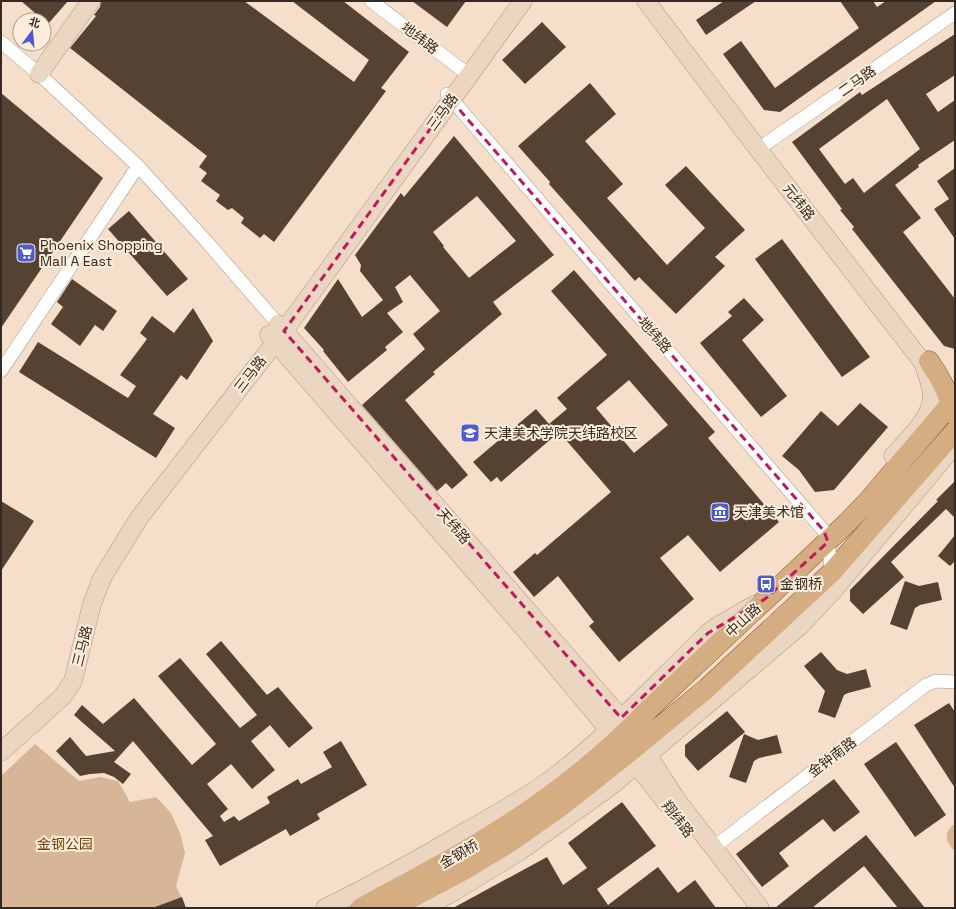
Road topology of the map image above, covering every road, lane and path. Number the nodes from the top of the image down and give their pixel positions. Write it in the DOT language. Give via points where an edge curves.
graph roads {
  1 [pos="91,1"];
  2 [pos="371,1"];
  3 [pos="515,1"];
  4 [pos="523,1"];
  5 [pos="646,1"];
  6 [pos="654,1"];
  7 [pos="955,13"];
  8 [pos="1,42"];
  9 [pos="465,73"];
  10 [pos="39,74"];
  11 [pos="448,96"];
  12 [pos="761,147"];
  13 [pos="138,166"];
  14 [pos="276,333"];
  15 [pos="926,362"];
  16 [pos="1,371"];
  17 [pos="953,399"];
  18 [pos="952,438"];
  19 [pos="847,523"];
  20 [pos="828,542"];
  21 [pos="832,582"];
  22 [pos="765,599"];
  23 [pos="955,682"];
  24 [pos="1,741"];
  25 [pos="631,742"];
  26 [pos="1,752"];
  27 [pos="581,755"];
  28 [pos="657,781"];
  29 [pos="611,786"];
  30 [pos="556,800"];
  31 [pos="714,847"];
  32 [pos="325,908"];
  33 [pos="361,908"];
  34 [pos="392,908"];
  35 [pos="423,908"];
  36 [pos="747,908"];
  37 [pos="760,908"];
  1 -- 10 [label="street"];
  2 -- 9 [label="street, 地纬路"];
  3 -- 9 [label="street, 三马路"];
  4 -- 9 [label="street, 三马路"];
  5 -- 12 [label="street, 元纬路"];
  6 -- 12 [label="street, 元纬路"];
  7 -- 12 [label="street, 二马路"];
  8 -- 10 [label="street"];
  9 -- 11 [label="street, 三马路"];
  10 -- 13 [label="street"];
  11 -- 14 [label="street, 三马路"];
  11 -- 20 [label="street, 地纬路" via="824,531"];
  12 -- 15 [label="street, 元纬路"];
  13 -- 14 [label="street" via="207,242"];
  13 -- 16 [label="street"];
  14 -- 24 [label="street, 三马路" via="136,511 100,570 85,606 67,679 58,691"];
  14 -- 25 [label="street, 天纬路"];
  14 -- 26 [label="street, 三马路" via="139,518 102,578 92,604 73,681 63,696"];
  15 -- 17 [label="main road" via="941,379"];
  15 -- 19 [label="street, 元纬路" via="932,396 926,417 866,491"];
  17 -- 18 [label="main road"];
  17 -- 19 [label="main road, 中山路"];
  18 -- 21 [label="main road, 中山路"];
  19 -- 20 [label="main road, 中山路"];
  20 -- 21 [label="street, 地纬路"];
  20 -- 22 [label="main road, 中山路"];
  21 -- 25 [label="main road, 中山路" via="667,721"];
  21 -- 25 [label="street" via="800,626"];
  22 -- 25 [label="main road, 中山路" via="650,708"];
  22 -- 25 [label="street" via="708,633"];
  23 -- 31 [label="street, 金钟南路" via="936,681 926,685"];
  25 -- 27 [label="main road"];
  25 -- 28 [label="street, 翔纬路"];
  25 -- 29 [label="street"];
  25 -- 30 [label="main road, 中山路"];
  27 -- 32 [label="street" via="494,816 414,863"];
  28 -- 29 [label="street" via="631,780"];
  28 -- 31 [label="street, 翔纬路" via="676,799"];
  28 -- 36 [label="street, 翔纬路"];
  29 -- 35 [label="street" via="520,852"];
  30 -- 33 [label="main road, 金钢桥"];
  30 -- 34 [label="main road, 金钢桥" via="510,842"];
  31 -- 37 [label="street, 翔纬路"];
}
